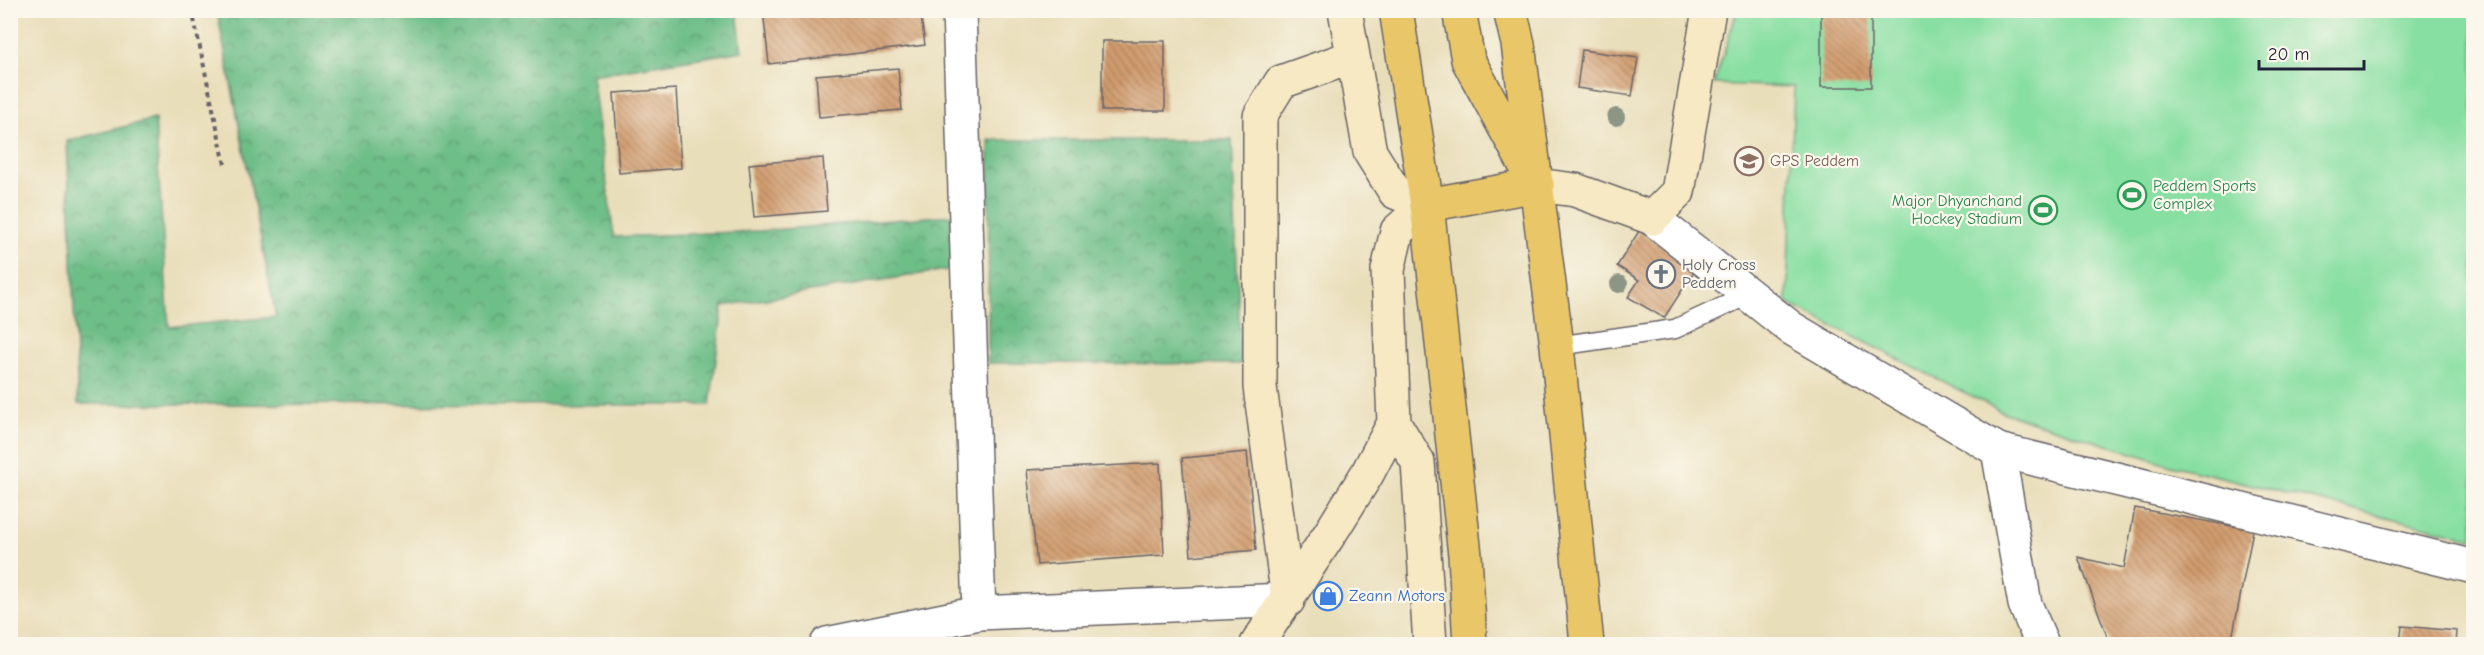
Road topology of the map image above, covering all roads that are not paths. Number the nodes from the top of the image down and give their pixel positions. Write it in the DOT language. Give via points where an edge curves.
graph roads {
  1 [pos="959,10"];
  2 [pos="1345,10"];
  3 [pos="1396,10"];
  4 [pos="1460,10"];
  5 [pos="1510,10"];
  6 [pos="1710,10"];
  7 [pos="1352,57"];
  8 [pos="1537,185"];
  9 [pos="1427,205"];
  10 [pos="1652,218"];
  11 [pos="1748,295"];
  12 [pos="1557,346"];
  13 [pos="1394,423"];
  14 [pos="1998,450"];
  15 [pos="2474,567"];
  16 [pos="1288,600"];
  17 [pos="979,613"];
  18 [pos="827,645"];
  19 [pos="1257,645"];
  20 [pos="1430,645"];
  21 [pos="1470,645"];
  22 [pos="1587,645"];
  23 [pos="2042,645"];
  1 -- 17 [label="street"];
  2 -- 7 [label="street"];
  3 -- 9 [label="highway"];
  4 -- 8 [label="highway" via="1468,60"];
  5 -- 8 [label="highway"];
  6 -- 10 [label="street" via="1678,192"];
  7 -- 9 [label="street" via="1370,152 1395,192"];
  7 -- 16 [label="street" via="1281,82 1260,116 1260,387"];
  8 -- 9 [label="highway"];
  8 -- 10 [label="street" via="1575,190"];
  8 -- 12 [label="highway"];
  9 -- 13 [label="street" via="1397,231 1388,270"];
  9 -- 21 [label="highway" via="1465,555"];
  10 -- 11 [label="street"];
  11 -- 12 [label="lane" via="1675,329"];
  11 -- 14 [label="street" via="1791,328"];
  12 -- 22 [label="highway"];
  13 -- 16 [label="street" via="1367,474"];
  13 -- 20 [label="street" via="1418,462"];
  14 -- 15 [label="street"];
  14 -- 23 [label="street" via="2025,604"];
  16 -- 17 [label="street"];
  16 -- 19 [label="street"];
  17 -- 18 [label="street"];
}
